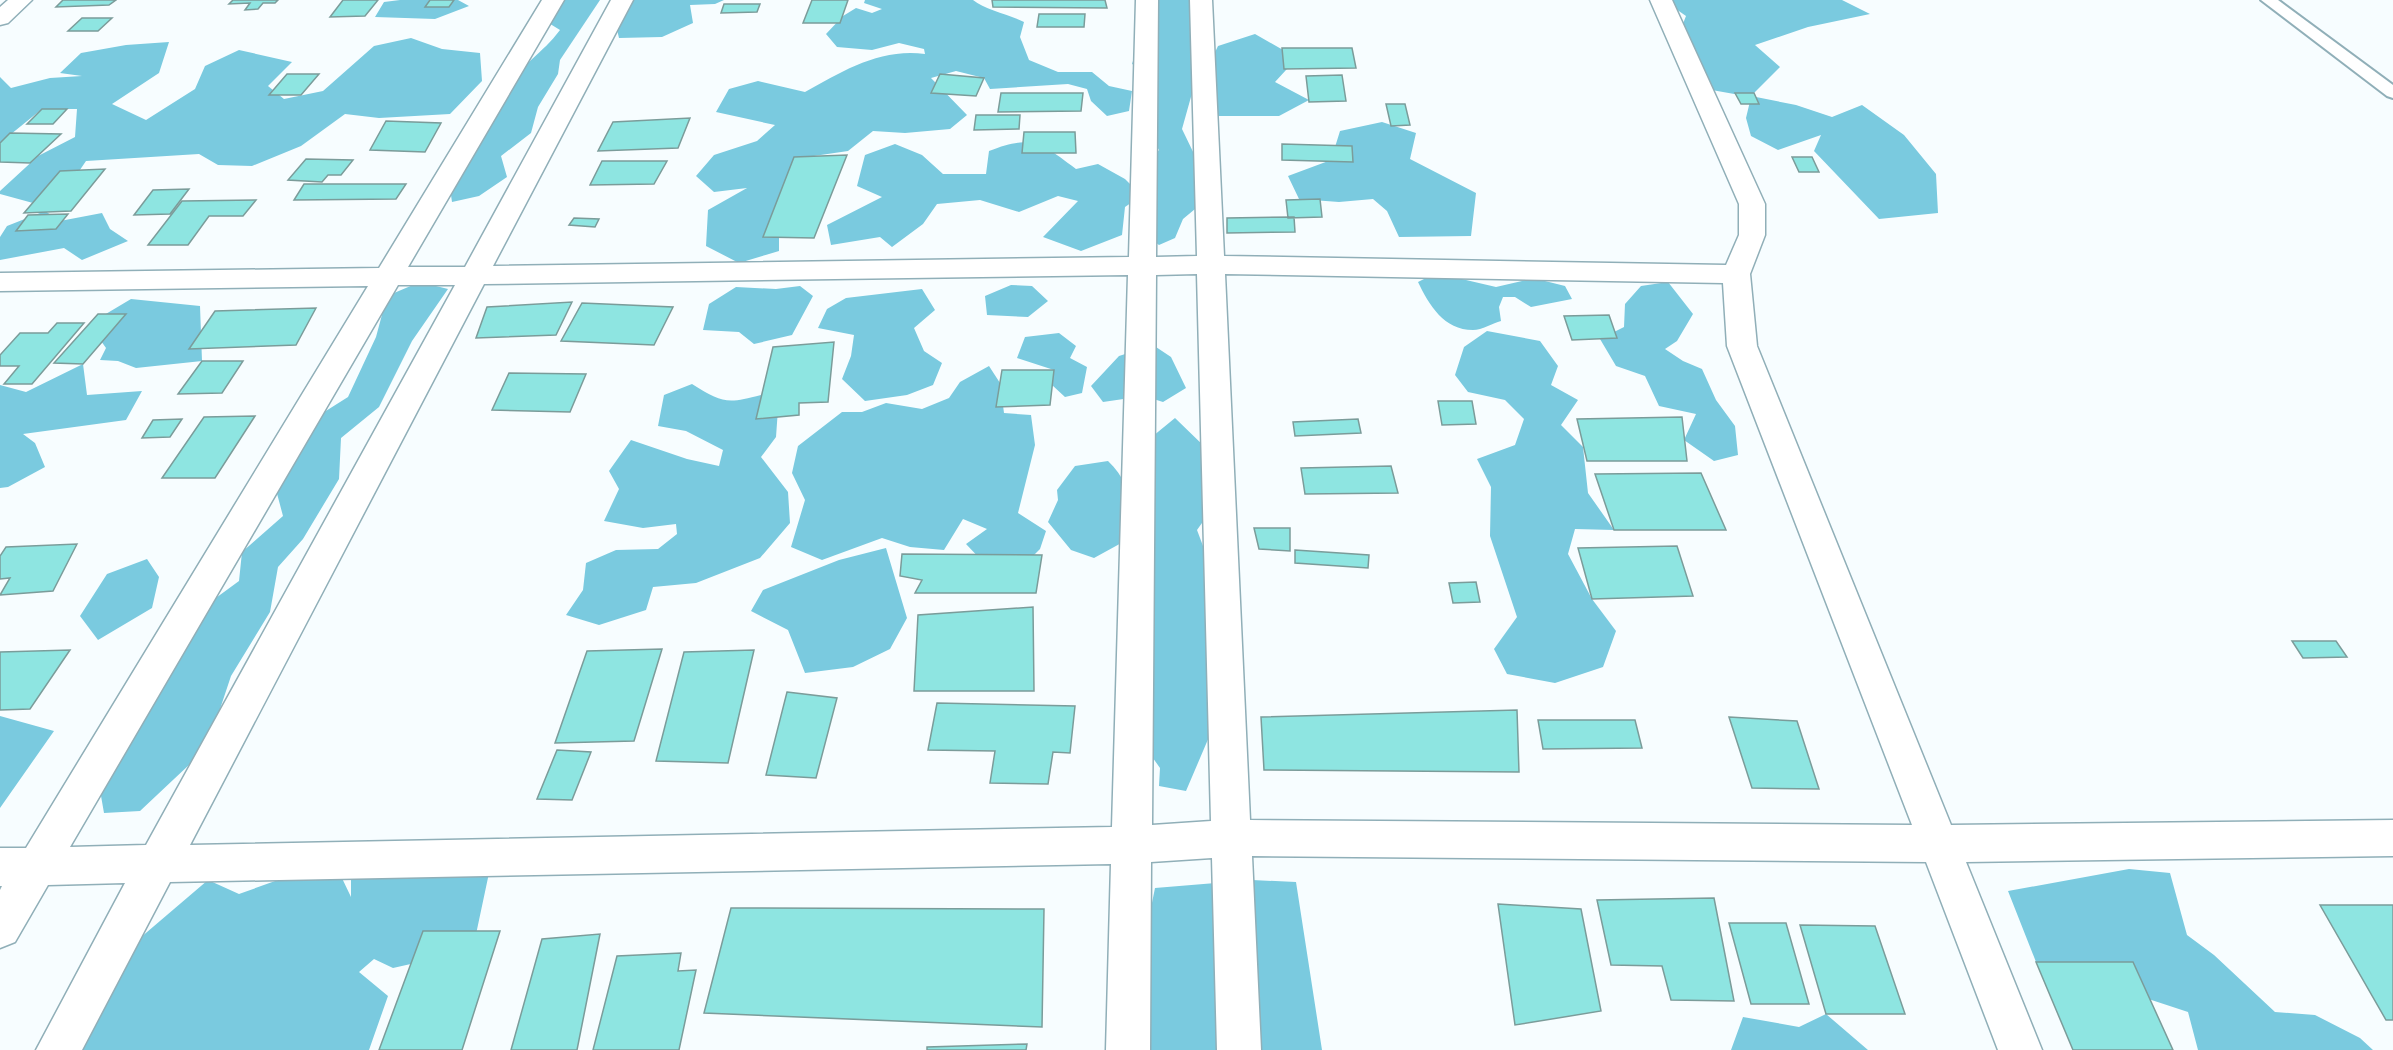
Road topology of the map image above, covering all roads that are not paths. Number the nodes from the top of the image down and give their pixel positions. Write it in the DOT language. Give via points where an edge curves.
graph roads {
  1 [pos="21,0"];
  2 [pos="553,0"];
  3 [pos="622,0"];
  4 [pos="1147,0"];
  5 [pos="1201,0"];
  6 [pos="1661,0"];
  7 [pos="2268,0"];
  8 [pos="0,18"];
  9 [pos="2393,93"];
  10 [pos="1210,265"];
  11 [pos="1142,268"];
  12 [pos="1736,274"];
  13 [pos="389,275"];
  14 [pos="474,275"];
  15 [pos="0,282"];
  16 [pos="1232,838"];
  17 [pos="2393,838"];
  18 [pos="1938,844"];
  19 [pos="1131,845"];
  20 [pos="159,863"];
  21 [pos="18,867"];
  22 [pos="0,928"];
  23 [pos="58,1050"];
  24 [pos="1128,1050"];
  25 [pos="1239,1050"];
  26 [pos="2020,1050"];
  1 -- 8 [label="street"];
  2 -- 13 [label="street"];
  3 -- 14 [label="street"];
  4 -- 11 [label="street"];
  5 -- 10 [label="street"];
  6 -- 12 [label="street" via="1752,204 1752,236"];
  7 -- 9 [label="lane"];
  10 -- 11 [label="street"];
  10 -- 12 [label="street"];
  10 -- 16 [label="street"];
  11 -- 14 [label="street"];
  11 -- 19 [label="street"];
  12 -- 18 [label="street" via="1742,346"];
  13 -- 14 [label="street"];
  13 -- 15 [label="street"];
  13 -- 21 [label="street"];
  14 -- 20 [label="street"];
  16 -- 18 [label="street"];
  16 -- 19 [label="street"];
  16 -- 25 [label="street"];
  17 -- 18 [label="street"];
  18 -- 26 [label="street"];
  19 -- 20 [label="street"];
  19 -- 24 [label="street"];
  20 -- 21 [label="street"];
  20 -- 23 [label="street"];
  21 -- 22 [label="street"];
}
